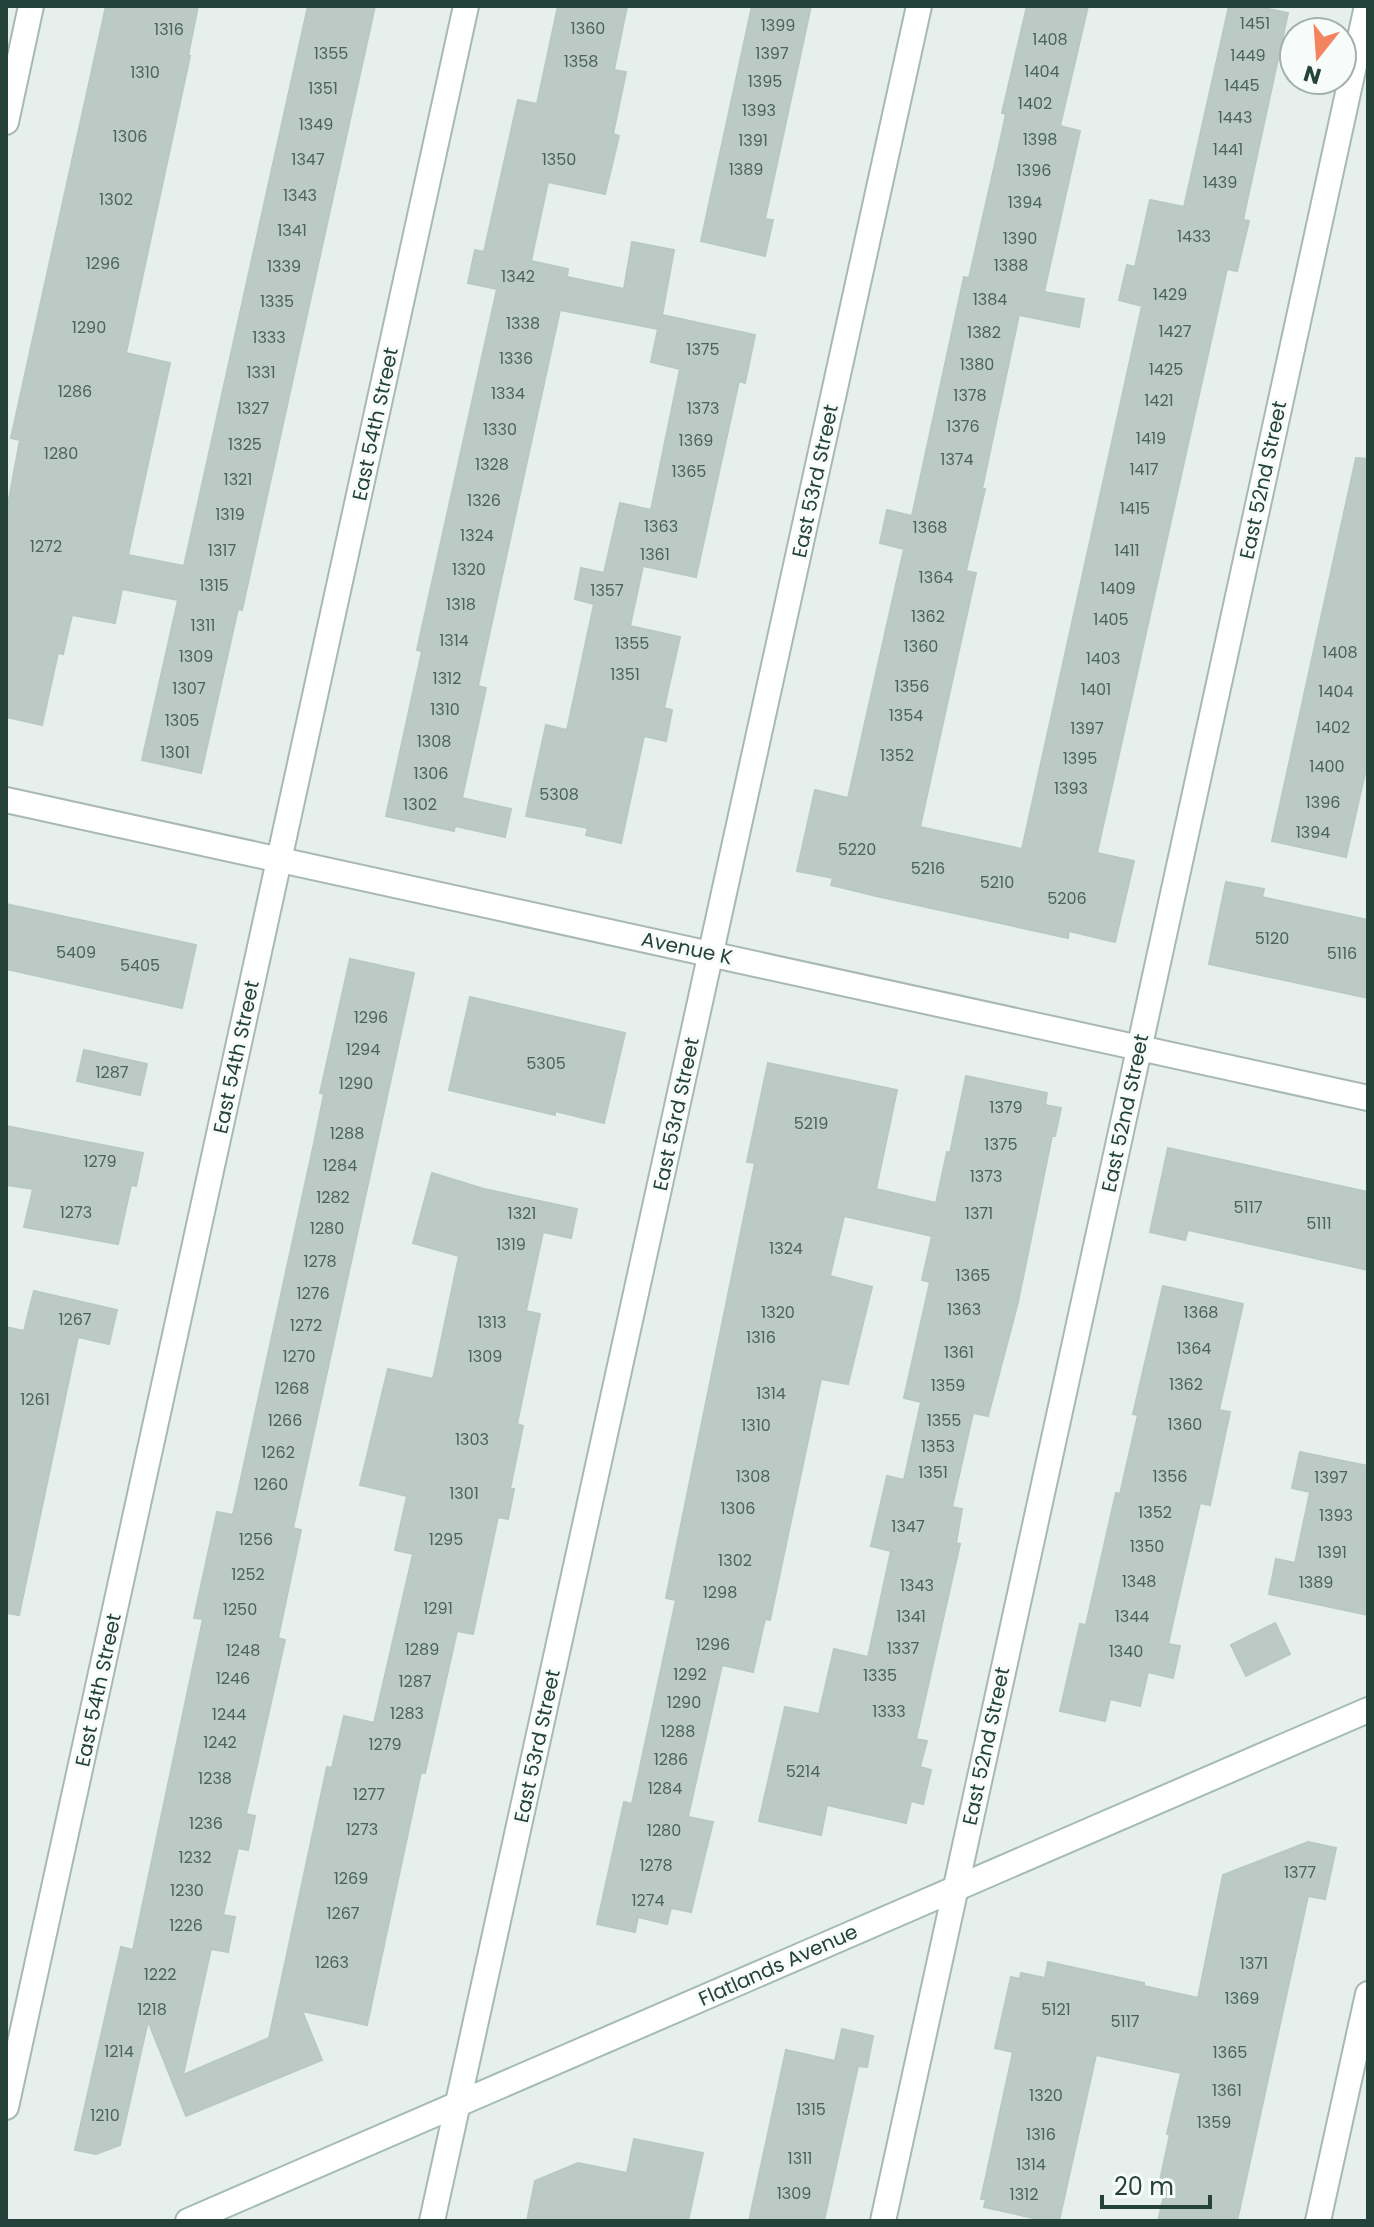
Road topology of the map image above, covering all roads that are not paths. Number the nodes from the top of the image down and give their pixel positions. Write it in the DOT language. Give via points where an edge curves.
graph roads {
  1 [pos="31,6"];
  2 [pos="466,6"];
  3 [pos="919,6"];
  4 [pos="1367,6"];
  5 [pos="6,122"];
  6 [pos="6,800"];
  7 [pos="280,860"];
  8 [pos="711,953"];
  9 [pos="1139,1048"];
  10 [pos="1368,1098"];
  11 [pos="1368,1710"];
  12 [pos="955,1888"];
  13 [pos="1368,1994"];
  14 [pos="458,2105"];
  15 [pos="6,2107"];
  16 [pos="188,2221"];
  17 [pos="432,2221"];
  18 [pos="883,2221"];
  19 [pos="1318,2221"];
  1 -- 5 [label="street"];
  2 -- 7 [label="street, East 54th Street"];
  3 -- 8 [label="street, East 53rd Street"];
  4 -- 9 [label="street, East 52nd Street"];
  6 -- 7 [label="street, Avenue K"];
  7 -- 8 [label="street, Avenue K"];
  7 -- 15 [label="street, East 54th Street"];
  8 -- 9 [label="street, Avenue K"];
  8 -- 14 [label="street, East 53rd Street"];
  9 -- 10 [label="street, Avenue K"];
  9 -- 12 [label="street, East 52nd Street"];
  11 -- 12 [label="street, Flatlands Avenue"];
  12 -- 14 [label="street, Flatlands Avenue"];
  12 -- 18 [label="street, East 52nd Street"];
  13 -- 19 [label="street"];
  14 -- 16 [label="street, Flatlands Avenue"];
  14 -- 17 [label="street, East 53rd Street"];
}
